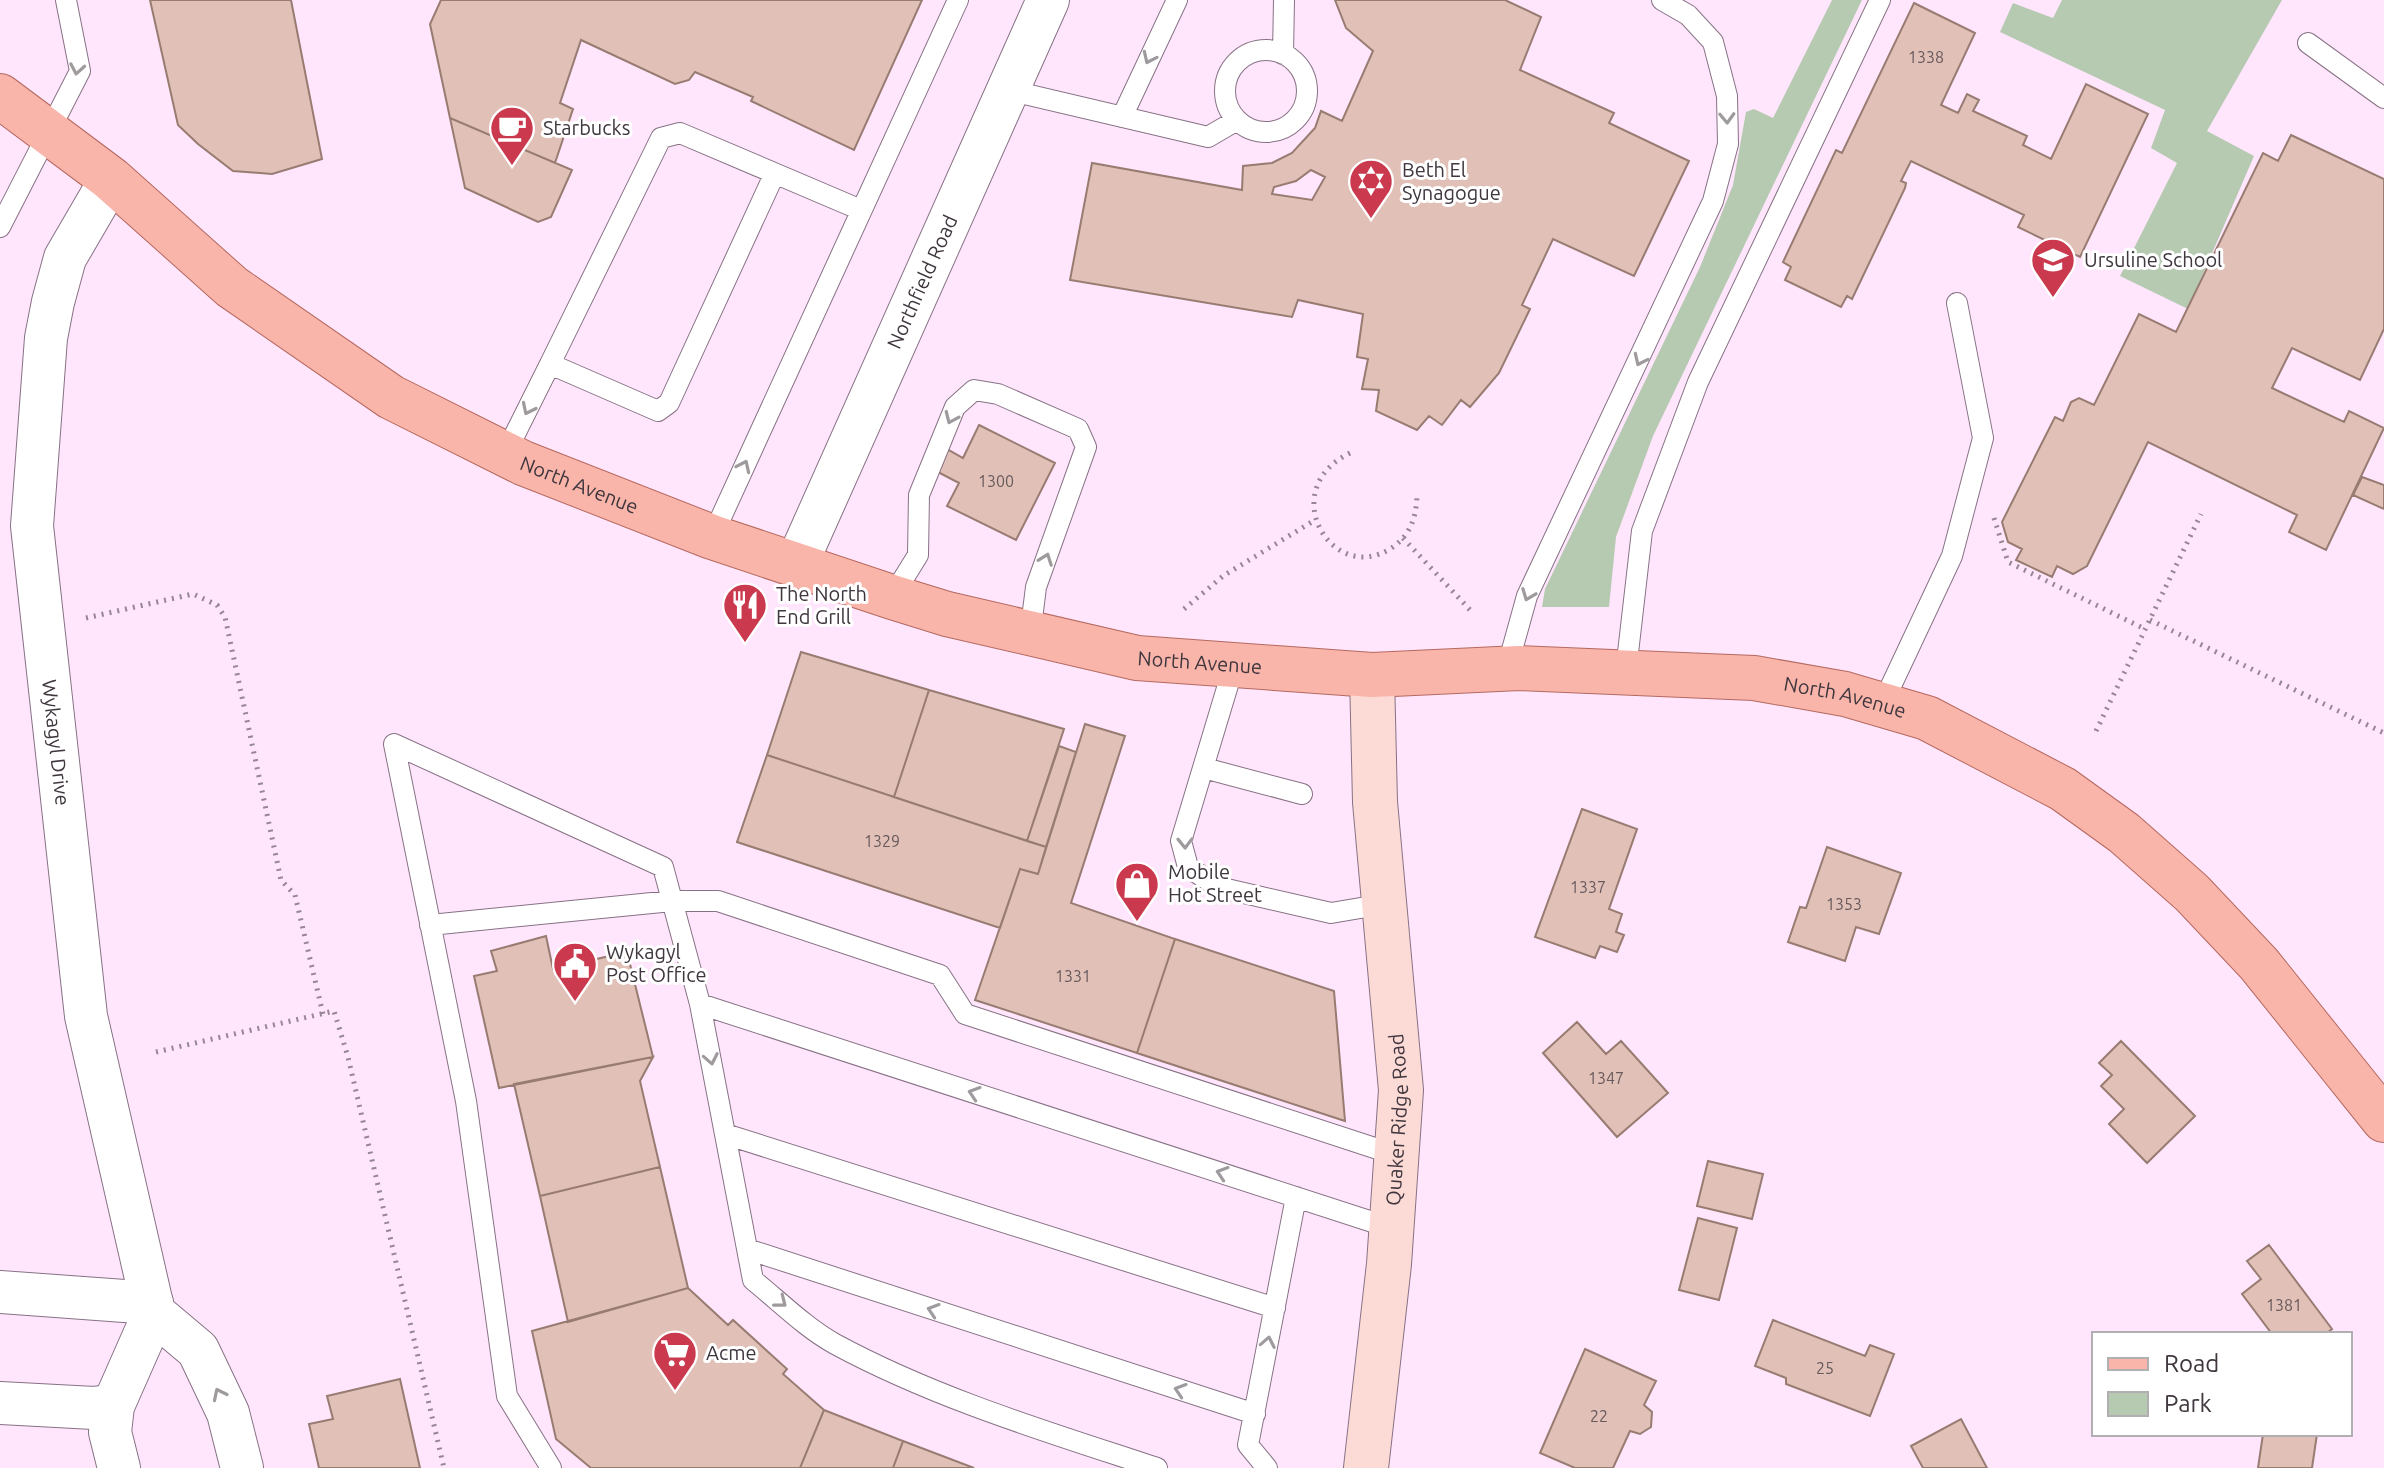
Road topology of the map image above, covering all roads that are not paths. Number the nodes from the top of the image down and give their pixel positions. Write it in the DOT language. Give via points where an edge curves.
graph roads {
  1 [pos="66,0"];
  2 [pos="958,0"];
  3 [pos="1048,0"];
  4 [pos="1177,0"];
  5 [pos="1284,0"];
  6 [pos="1662,0"];
  7 [pos="1880,0"];
  8 [pos="2308,43"];
  9 [pos="1283,54"];
  10 [pos="1008,90"];
  11 [pos="0,96"];
  12 [pos="2384,98"];
  13 [pos="1122,117"];
  14 [pos="1237,120"];
  15 [pos="50,134"];
  16 [pos="774,175"];
  17 [pos="111,179"];
  18 [pos="861,210"];
  19 [pos="0,227"];
  20 [pos="1957,303"];
  21 [pos="550,364"];
  22 [pos="505,454"];
  23 [pos="712,537"];
  24 [pos="796,565"];
  25 [pos="892,597"];
  26 [pos="1030,635"];
  27 [pos="1234,665"];
  28 [pos="1507,668"];
  29 [pos="1626,670"];
  30 [pos="1372,675"];
  31 [pos="1882,705"];
  32 [pos="1204,768"];
  33 [pos="1302,794"];
  34 [pos="672,901"];
  35 [pos="1384,904"];
  36 [pos="430,925"];
  37 [pos="700,1004"];
  38 [pos="2384,1120"];
  39 [pos="725,1134"];
  40 [pos="1396,1155"];
  41 [pos="1296,1197"];
  42 [pos="1391,1228"];
  43 [pos="747,1249"];
  44 [pos="0,1292"];
  45 [pos="153,1308"];
  46 [pos="1275,1308"];
  47 [pos="0,1403"];
  48 [pos="113,1406"];
  49 [pos="1255,1414"];
  50 [pos="119,1468"];
  51 [pos="242,1468"];
  52 [pos="551,1468"];
  53 [pos="1157,1468"];
  54 [pos="1267,1468"];
  55 [pos="1366,1468"];
  1 -- 15 [label="lane, one-way" via="80,71"];
  2 -- 18 [label="lane"];
  3 -- 10 [label="street, Northfield Road"];
  4 -- 13 [label="lane, one-way"];
  5 -- 9 [label="lane"];
  6 -- 28 [label="lane, one-way" via="1688,15 1713,42 1727,96 1728,144 1713,201 1527,596"];
  7 -- 29 [label="lane" via="1698,382 1642,531"];
  8 -- 12 [label="lane"];
  9 -- 14 [label="lane" via="1250,54 1231,71 1226,96"];
  9 -- 14 [label="lane" via="1305,78 1305,105 1298,117 1274,131"];
  10 -- 13 [label="lane"];
  10 -- 24 [label="street, Northfield Road"];
  11 -- 15 [label="main road, North Avenue"];
  13 -- 14 [label="lane" via="1208,137"];
  15 -- 17 [label="main road, North Avenue"];
  15 -- 19 [label="lane"];
  16 -- 18 [label="lane"];
  16 -- 21 [label="lane" via="680,133 661,138"];
  16 -- 21 [label="lane" via="669,403 658,411"];
  17 -- 22 [label="main road, North Avenue" via="232,287 391,397"];
  17 -- 45 [label="street, Wykagyl Drive" via="65,258 53,302 32,526 86,1016"];
  23 -- 18 [label="lane, one-way"];
  20 -- 31 [label="lane" via="1983,438 1952,556"];
  21 -- 22 [label="lane, one-way"];
  22 -- 23 [label="main road, North Avenue"];
  23 -- 24 [label="main road, North Avenue"];
  24 -- 25 [label="main road, North Avenue"];
  25 -- 26 [label="main road, North Avenue"];
  26 -- 25 [label="lane, one-way" via="1036,587 1086,447 1078,429 998,394 974,390 955,407 919,495 918,555"];
  26 -- 27 [label="main road, North Avenue" via="1137,658"];
  27 -- 30 [label="main road, North Avenue"];
  27 -- 32 [label="lane"];
  28 -- 29 [label="main road, North Avenue"];
  28 -- 30 [label="main road, North Avenue"];
  29 -- 31 [label="main road, North Avenue" via="1754,678"];
  30 -- 35 [label="street, Quaker Ridge Road"];
  31 -- 38 [label="main road, North Avenue" via="1927,718 2003,756 2063,789 2124,833 2192,893 2259,964"];
  32 -- 33 [label="lane"];
  32 -- 35 [label="lane, one-way" via="1181,841 1188,867 1218,887 1331,913"];
  34 -- 36 [label="lane"];
  34 -- 36 [label="lane" via="663,867 394,744"];
  34 -- 37 [label="lane"];
  34 -- 40 [label="lane" via="718,901 940,975 965,1014"];
  35 -- 40 [label="street, Quaker Ridge Road" via="1401,1090"];
  36 -- 52 [label="lane" via="466,1101 507,1396"];
  37 -- 39 [label="lane, one-way"];
  41 -- 37 [label="lane, one-way"];
  39 -- 43 [label="lane"];
  39 -- 46 [label="lane"];
  40 -- 42 [label="street, Quaker Ridge Road"];
  41 -- 42 [label="lane"];
  41 -- 46 [label="lane"];
  42 -- 55 [label="street, Quaker Ridge Road"];
  49 -- 43 [label="lane, one-way"];
  43 -- 53 [label="lane, one-way" via="753,1280 832,1343 996,1415"];
  44 -- 45 [label="street"];
  45 -- 48 [label="street"];
  51 -- 45 [label="street, one-way" via="228,1413 198,1350"];
  49 -- 46 [label="lane, one-way"];
  47 -- 48 [label="street"];
  48 -- 50 [label="street" via="110,1432"];
  49 -- 54 [label="lane" via="1248,1445"];
}
